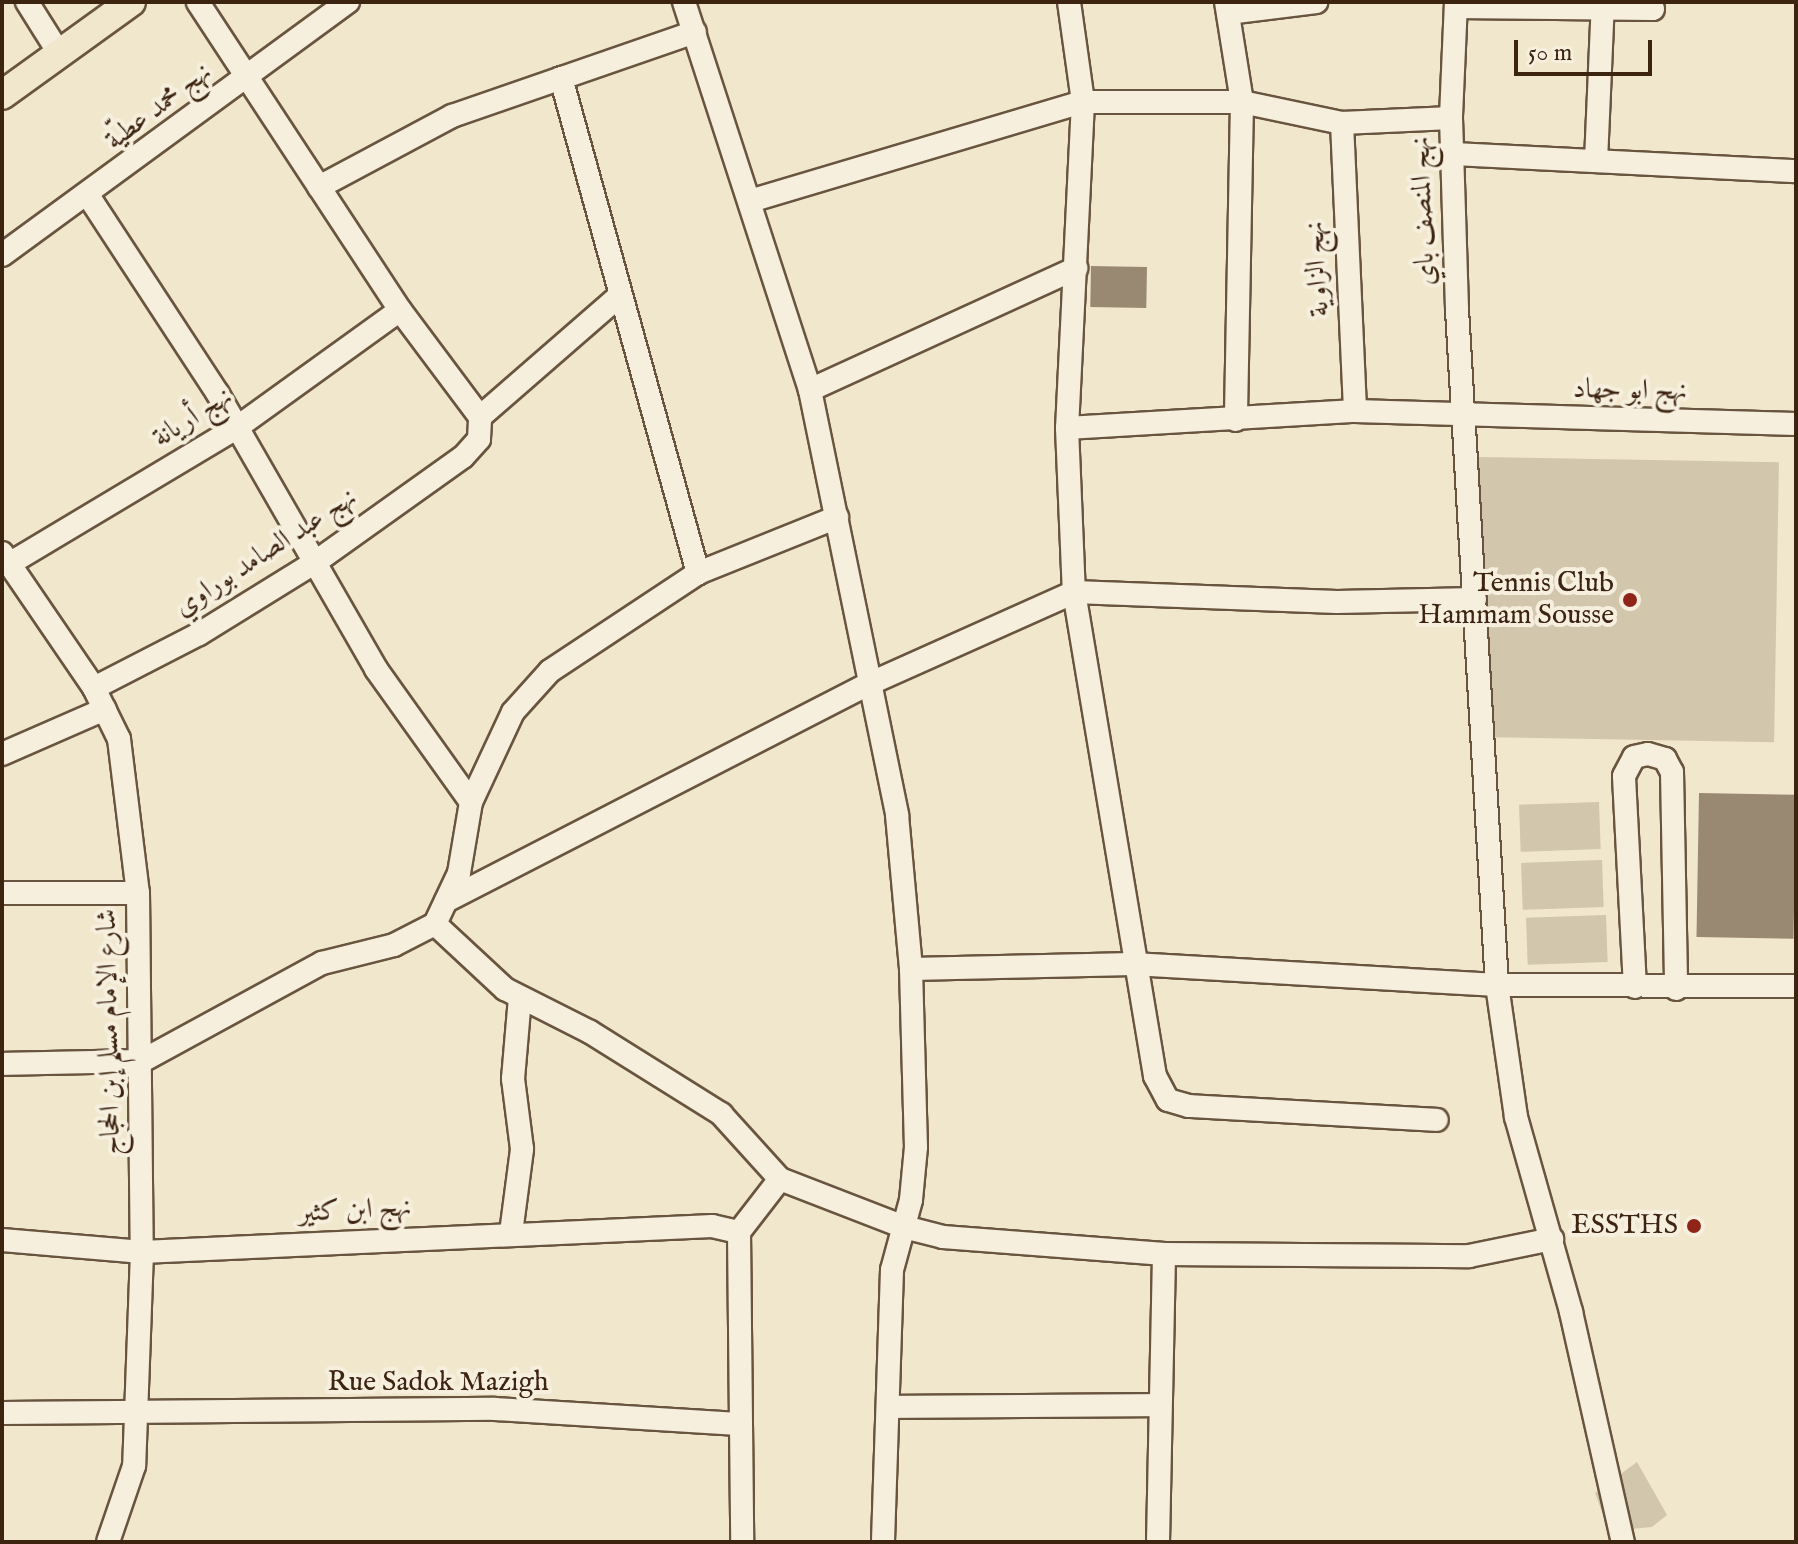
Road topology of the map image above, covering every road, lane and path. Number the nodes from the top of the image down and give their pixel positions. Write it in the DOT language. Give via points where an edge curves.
graph roads {
  1 [pos="27,2"];
  2 [pos="131,2"];
  3 [pos="198,2"];
  4 [pos="348,2"];
  5 [pos="684,2"];
  6 [pos="1069,2"];
  7 [pos="1316,2"];
  8 [pos="1603,4"];
  9 [pos="1456,5"];
  10 [pos="1227,8"];
  11 [pos="1653,9"];
  12 [pos="695,32"];
  13 [pos="59,53"];
  14 [pos="561,78"];
  15 [pos="246,79"];
  16 [pos="2,95"];
  17 [pos="1083,102"];
  18 [pos="1242,102"];
  19 [pos="1451,118"];
  20 [pos="1342,123"];
  21 [pos="1455,154"];
  22 [pos="1596,161"];
  23 [pos="1796,171"];
  24 [pos="319,187"];
  25 [pos="89,197"];
  26 [pos="750,201"];
  27 [pos="2,255"];
  28 [pos="1076,268"];
  29 [pos="619,296"];
  30 [pos="400,310"];
  31 [pos="810,390"];
  32 [pos="1355,411"];
  33 [pos="480,417"];
  34 [pos="1463,417"];
  35 [pos="1236,420"];
  36 [pos="1796,424"];
  37 [pos="1067,428"];
  38 [pos="235,429"];
  39 [pos="837,517"];
  40 [pos="6,559"];
  41 [pos="317,561"];
  42 [pos="698,573"];
  43 [pos="1074,592"];
  44 [pos="1475,599"];
  45 [pos="871,683"];
  46 [pos="94,688"];
  47 [pos="105,709"];
  48 [pos="2,754"];
  49 [pos="471,802"];
  50 [pos="2,893"];
  51 [pos="138,893"];
  52 [pos="446,901"];
  53 [pos="435,924"];
  54 [pos="1133,964"];
  55 [pos="911,969"];
  56 [pos="1497,985"];
  57 [pos="1796,986"];
  58 [pos="1635,987"];
  59 [pos="1676,989"];
  60 [pos="520,997"];
  61 [pos="142,1061"];
  62 [pos="2,1064"];
  63 [pos="1437,1120"];
  64 [pos="780,1179"];
  65 [pos="904,1227"];
  66 [pos="739,1232"];
  67 [pos="511,1233"];
  68 [pos="1552,1239"];
  69 [pos="2,1240"];
  70 [pos="142,1252"];
  71 [pos="1164,1254"];
  72 [pos="1160,1405"];
  73 [pos="889,1407"];
  74 [pos="2,1413"];
  75 [pos="136,1414"];
  76 [pos="739,1424"];
  77 [pos="885,1538"];
  78 [pos="108,1542"];
  79 [pos="742,1542"];
  80 [pos="1158,1542"];
  81 [pos="1623,1542"];
  1 -- 13 [label="street"];
  2 -- 13 [label="main road"];
  3 -- 15 [label="street"];
  4 -- 15 [label="street, نهج محمد عطيّة"];
  5 -- 12 [label="street"];
  6 -- 17 [label="street"];
  7 -- 10 [label="street"];
  8 -- 9 [label="street"];
  8 -- 11 [label="street"];
  8 -- 22 [label="street"];
  9 -- 19 [label="street, نهج المنصف باي"];
  10 -- 18 [label="street"];
  12 -- 14 [label="street"];
  12 -- 26 [label="street"];
  13 -- 16 [label="main road"];
  14 -- 24 [label="street" via="452,116"];
  14 -- 29 [label="street"];
  15 -- 24 [label="street"];
  15 -- 25 [label="street, نهج محمد عطيّة"];
  17 -- 18 [label="street"];
  17 -- 26 [label="street"];
  17 -- 28 [label="street"];
  18 -- 20 [label="street"];
  18 -- 35 [label="street"];
  19 -- 20 [label="street"];
  19 -- 21 [label="street, نهج المنصف باي"];
  20 -- 32 [label="street, نهج الزاوية"];
  21 -- 22 [label="street"];
  21 -- 34 [label="street, نهج المنصف باي"];
  22 -- 23 [label="street"];
  24 -- 30 [label="street"];
  25 -- 27 [label="street, نهج محمد عطيّة"];
  25 -- 38 [label="street"];
  26 -- 31 [label="street"];
  28 -- 31 [label="street"];
  28 -- 37 [label="street"];
  29 -- 33 [label="street"];
  29 -- 42 [label="street" via="677,480"];
  30 -- 33 [label="street"];
  30 -- 38 [label="street, نهج أريانة"];
  31 -- 39 [label="street"];
  32 -- 34 [label="street, نهج ابو جهاد"];
  32 -- 35 [label="street, نهج ابو جهاد"];
  33 -- 41 [label="street, نهج عبد الصامد بوراوي" via="479,439 463,457"];
  34 -- 36 [label="street, نهج ابو جهاد"];
  34 -- 44 [label="street, نهج المنصف باي"];
  35 -- 37 [label="street, نهج ابو جهاد"];
  37 -- 43 [label="street"];
  38 -- 40 [label="street, نهج أريانة"];
  38 -- 41 [label="street"];
  39 -- 42 [label="street"];
  39 -- 45 [label="street"];
  40 -- 46 [label="street, شارع اﻹمام مسلم إبن الحجاج"];
  41 -- 46 [label="street, نهج عبد الصامد بوراوي" via="199,634"];
  41 -- 49 [label="street" via="376,669"];
  42 -- 49 [label="street" via="550,671 513,712"];
  43 -- 44 [label="street" via="1337,602"];
  43 -- 45 [label="street"];
  43 -- 54 [label="street"];
  44 -- 56 [label="street, نهج المنصف باي"];
  45 -- 52 [label="street"];
  45 -- 55 [label="street" via="897,815"];
  46 -- 47 [label="street, شارع اﻹمام مسلم إبن الحجاج"];
  47 -- 48 [label="street"];
  47 -- 51 [label="street, شارع اﻹمام مسلم إبن الحجاج" via="119,739"];
  49 -- 52 [label="street" via="459,873"];
  50 -- 51 [label="street"];
  51 -- 61 [label="street, شارع اﻹمام مسلم إبن الحجاج"];
  52 -- 53 [label="street"];
  53 -- 60 [label="street" via="487,977"];
  53 -- 61 [label="street" via="394,945 322,963"];
  54 -- 55 [label="street"];
  54 -- 56 [label="street"];
  54 -- 63 [label="street" via="1155,1076 1168,1100"];
  55 -- 65 [label="street" via="916,1147"];
  56 -- 58 [label="street"];
  56 -- 68 [label="street, نهج المنصف باي" via="1502,1053"];
  57 -- 59 [label="street"];
  58 -- 59 [label="street"];
  58 -- 59 [label="street" via="1624,776 1634,757 1648,754 1665,759 1672,772"];
  60 -- 64 [label="street" via="604,1039 721,1114"];
  60 -- 67 [label="street" via="513,1079 522,1149"];
  61 -- 62 [label="street"];
  61 -- 70 [label="street, شارع اﻹمام مسلم إبن الحجاج"];
  64 -- 65 [label="street"];
  64 -- 66 [label="street"];
  65 -- 71 [label="street" via="943,1237"];
  65 -- 73 [label="street" via="892,1270"];
  66 -- 67 [label="street, نهج ابن كثير" via="712,1226"];
  66 -- 76 [label="street"];
  67 -- 70 [label="street, نهج ابن كثير"];
  68 -- 71 [label="street" via="1469,1256"];
  68 -- 81 [label="street, نهج المنصف باي"];
  69 -- 70 [label="street, نهج ابن كثير"];
  70 -- 75 [label="street, شارع اﻹمام مسلم إبن الحجاج"];
  71 -- 72 [label="street"];
  72 -- 73 [label="street"];
  72 -- 80 [label="street"];
  73 -- 77 [label="street"];
  74 -- 75 [label="street, Rue Sadok Mazigh"];
  75 -- 76 [label="street, Rue Sadok Mazigh" via="495,1409"];
  75 -- 78 [label="street, شارع اﻹمام مسلم إبن الحجاج" via="134,1466"];
  76 -- 79 [label="street"];
}
